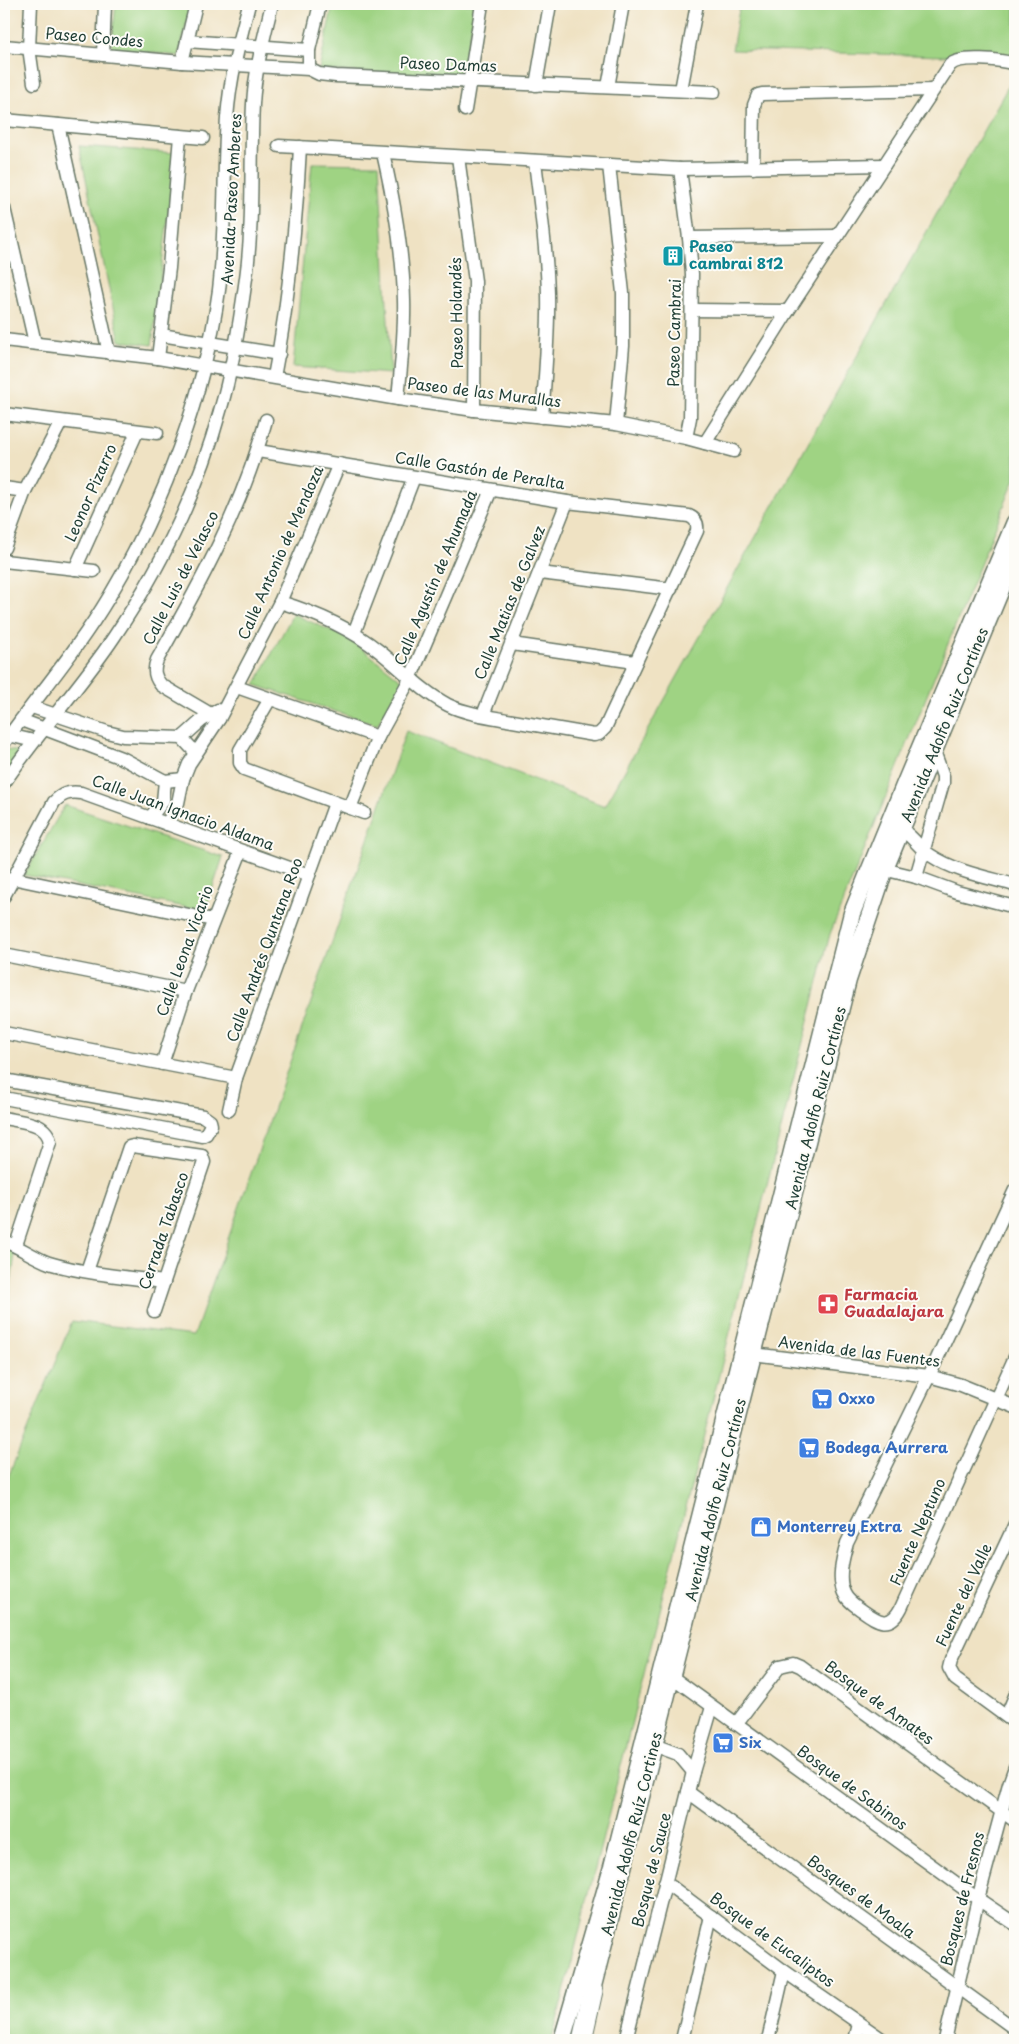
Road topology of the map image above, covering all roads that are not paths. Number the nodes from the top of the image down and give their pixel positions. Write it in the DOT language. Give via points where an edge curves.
graph roads {
  1 [pos="31,4"];
  2 [pos="105,4"];
  3 [pos="196,4"];
  4 [pos="249,4"];
  5 [pos="272,4"];
  6 [pos="320,4"];
  7 [pos="482,4"];
  8 [pos="550,4"];
  9 [pos="623,4"];
  10 [pos="697,4"];
  11 [pos="187,40"];
  12 [pos="238,45"];
  13 [pos="4,46"];
  14 [pos="261,46"];
  15 [pos="29,48"];
  16 [pos="309,50"];
  17 [pos="103,55"];
  18 [pos="182,62"];
  19 [pos="1015,64"];
  20 [pos="234,65"];
  21 [pos="258,66"];
  22 [pos="309,69"];
  23 [pos="34,83"];
  24 [pos="469,83"];
  25 [pos="536,85"];
  26 [pos="608,87"];
  27 [pos="681,90"];
  28 [pos="933,90"];
  29 [pos="714,92"];
  30 [pos="465,110"];
  31 [pos="4,120"];
  32 [pos="58,125"];
  33 [pos="180,136"];
  34 [pos="203,138"];
  35 [pos="279,146"];
  36 [pos="300,148"];
  37 [pos="383,153"];
  38 [pos="458,157"];
  39 [pos="534,161"];
  40 [pos="609,165"];
  41 [pos="884,165"];
  42 [pos="753,168"];
  43 [pos="680,169"];
  44 [pos="4,208"];
  45 [pos="837,236"];
  46 [pos="689,238"];
  47 [pos="692,310"];
  48 [pos="788,311"];
  49 [pos="161,335"];
  50 [pos="4,340"];
  51 [pos="210,343"];
  52 [pos="34,344"];
  53 [pos="235,347"];
  54 [pos="109,352"];
  55 [pos="279,354"];
  56 [pos="158,358"];
  57 [pos="205,366"];
  58 [pos="230,370"];
  59 [pos="274,377"];
  60 [pos="398,399"];
  61 [pos="474,410"];
  62 [pos="4,414"];
  63 [pos="542,416"];
  64 [pos="266,420"];
  65 [pos="61,422"];
  66 [pos="616,424"];
  67 [pos="137,432"];
  68 [pos="156,433"];
  69 [pos="686,438"];
  70 [pos="705,443"];
  71 [pos="258,451"];
  72 [pos="734,451"];
  73 [pos="339,464"];
  74 [pos="414,477"];
  75 [pos="4,488"];
  76 [pos="491,490"];
  77 [pos="25,491"];
  78 [pos="567,502"];
  79 [pos="1015,522"];
  80 [pos="1011,543"];
  81 [pos="4,548"];
  82 [pos="1015,556"];
  83 [pos="4,561"];
  84 [pos="74,569"];
  85 [pos="94,572"];
  86 [pos="540,573"];
  87 [pos="670,589"];
  88 [pos="280,602"];
  89 [pos="354,633"];
  90 [pos="512,644"];
  91 [pos="635,662"];
  92 [pos="410,679"];
  93 [pos="237,687"];
  94 [pos="270,699"];
  95 [pos="32,707"];
  96 [pos="55,714"];
  97 [pos="483,715"];
  98 [pos="215,716"];
  99 [pos="22,720"];
  100 [pos="44,728"];
  101 [pos="6,737"];
  102 [pos="378,737"];
  103 [pos="182,738"];
  104 [pos="34,741"];
  105 [pos="4,749"];
  106 [pos="934,751"];
  107 [pos="196,752"];
  108 [pos="26,753"];
  109 [pos="182,779"];
  110 [pos="165,781"];
  111 [pos="4,783"];
  112 [pos="335,803"];
  113 [pos="350,808"];
  114 [pos="364,813"];
  115 [pos="150,818"];
  116 [pos="168,824"];
  117 [pos="892,831"];
  118 [pos="241,851"];
  119 [pos="924,852"];
  120 [pos="885,869"];
  121 [pos="309,875"];
  122 [pos="916,877"];
  123 [pos="12,878"];
  124 [pos="1015,885"];
  125 [pos="4,896"];
  126 [pos="1015,907"];
  127 [pos="213,920"];
  128 [pos="4,955"];
  129 [pos="186,991"];
  130 [pos="4,1032"];
  131 [pos="162,1064"];
  132 [pos="236,1078"];
  133 [pos="4,1080"];
  134 [pos="4,1098"];
  135 [pos="229,1110"];
  136 [pos="4,1118"];
  137 [pos="1015,1190"];
  138 [pos="4,1241"];
  139 [pos="16,1246"];
  140 [pos="87,1271"];
  141 [pos="164,1282"];
  142 [pos="154,1311"];
  143 [pos="747,1354"];
  144 [pos="1015,1357"];
  145 [pos="929,1376"];
  146 [pos="996,1399"];
  147 [pos="1015,1407"];
  148 [pos="1015,1524"];
  149 [pos="672,1677"];
  150 [pos="655,1694"];
  151 [pos="1015,1696"];
  152 [pos="712,1707"];
  153 [pos="1011,1719"];
  154 [pos="736,1724"];
  155 [pos="647,1726"];
  156 [pos="655,1745"];
  157 [pos="1015,1767"];
  158 [pos="693,1772"];
  159 [pos="688,1792"];
  160 [pos="1002,1812"];
  161 [pos="1015,1821"];
  162 [pos="665,1882"];
  163 [pos="978,1899"];
  164 [pos="711,1916"];
  165 [pos="1015,1924"];
  166 [pos="784,1971"];
  167 [pos="958,1988"];
  168 [pos="593,1991"];
  169 [pos="859,2024"];
  170 [pos="1015,2029"];
  171 [pos="562,2040"];
  172 [pos="576,2040"];
  173 [pos="582,2040"];
  174 [pos="626,2040"];
  175 [pos="682,2040"];
  176 [pos="768,2040"];
  177 [pos="855,2040"];
  178 [pos="883,2040"];
  179 [pos="945,2040"];
  1 -- 15 [label="street"];
  2 -- 17 [label="street"];
  3 -- 11 [label="street"];
  4 -- 12 [label="street, Avenida Paseo Amberes"];
  5 -- 14 [label="street, Avenida Paseo Amberes"];
  6 -- 16 [label="street"];
  7 -- 24 [label="street"];
  8 -- 25 [label="street"];
  9 -- 26 [label="street"];
  10 -- 27 [label="street"];
  11 -- 12 [label="street"];
  11 -- 18 [label="street"];
  12 -- 14 [label="street"];
  12 -- 20 [label="street, Avenida Paseo Amberes"];
  13 -- 15 [label="street, Paseo Condes"];
  14 -- 16 [label="street"];
  14 -- 21 [label="street, Avenida Paseo Amberes"];
  15 -- 17 [label="street, Paseo Condes"];
  15 -- 23 [label="street"];
  16 -- 22 [label="street"];
  17 -- 18 [label="street, Paseo Condes"];
  18 -- 20 [label="street, Paseo Damas"];
  19 -- 28 [label="street" via="1002,60 956,60"];
  20 -- 21 [label="street, Paseo Damas"];
  20 -- 51 [label="street, Avenida Paseo Amberes" via="227,119 224,246"];
  21 -- 22 [label="street, Paseo Damas"];
  21 -- 53 [label="street, Avenida Paseo Amberes" via="253,103 249,247"];
  22 -- 24 [label="street, Paseo Damas" via="336,76"];
  24 -- 25 [label="street, Paseo Damas"];
  24 -- 30 [label="street"];
  25 -- 26 [label="street, Paseo Damas"];
  26 -- 27 [label="street, Paseo Damas"];
  27 -- 29 [label="street, Paseo Damas"];
  28 -- 41 [label="street"];
  28 -- 42 [label="street" via="762,94 754,105"];
  31 -- 32 [label="street"];
  32 -- 33 [label="street"];
  32 -- 54 [label="street"];
  33 -- 34 [label="street"];
  33 -- 49 [label="street"];
  35 -- 36 [label="street"];
  36 -- 37 [label="street"];
  36 -- 55 [label="street" via="289,285"];
  37 -- 38 [label="street"];
  37 -- 60 [label="street" via="401,250 404,300"];
  38 -- 39 [label="street"];
  38 -- 61 [label="street, Paseo Holandés" via="475,281"];
  39 -- 40 [label="street"];
  39 -- 63 [label="street" via="548,292"];
  40 -- 43 [label="street"];
  40 -- 66 [label="street" via="623,293 624,346"];
  41 -- 42 [label="street"];
  41 -- 45 [label="street"];
  42 -- 43 [label="street"];
  43 -- 46 [label="street, Paseo Cambrai"];
  44 -- 52 [label="street"];
  45 -- 46 [label="street"];
  45 -- 48 [label="street"];
  46 -- 47 [label="street, Paseo Cambrai"];
  47 -- 48 [label="street"];
  47 -- 69 [label="street, Paseo Cambrai" via="690,418"];
  48 -- 70 [label="street"];
  49 -- 51 [label="street"];
  49 -- 56 [label="street"];
  50 -- 52 [label="street, Paseo de las Murallas"];
  51 -- 53 [label="street"];
  51 -- 57 [label="street, Avenida Paseo Amberes"];
  52 -- 54 [label="street, Paseo de las Murallas"];
  53 -- 55 [label="street"];
  53 -- 58 [label="street, Avenida Paseo Amberes"];
  54 -- 56 [label="street, Paseo de las Murallas"];
  55 -- 59 [label="street"];
  56 -- 57 [label="street, Paseo de las Murallas"];
  57 -- 58 [label="street, Paseo de las Murallas"];
  57 -- 95 [label="street, Avenida Paseo Amberes" via="185,433 135,549 86,634"];
  58 -- 59 [label="street, Paseo de las Murallas"];
  58 -- 96 [label="street, Avenida Paseo Amberes" via="208,451 168,544 114,637"];
  59 -- 60 [label="street, Paseo de las Murallas"];
  60 -- 61 [label="street, Paseo de las Murallas"];
  61 -- 63 [label="street, Paseo de las Murallas"];
  62 -- 65 [label="street"];
  63 -- 66 [label="street, Paseo de las Murallas"];
  64 -- 71 [label="street, Calle Luis de Velasco"];
  65 -- 67 [label="street"];
  65 -- 77 [label="street"];
  66 -- 69 [label="street, Paseo de las Murallas"];
  67 -- 68 [label="street"];
  67 -- 84 [label="street, Leonor Pizarro"];
  69 -- 70 [label="street, Paseo de las Murallas"];
  70 -- 72 [label="street, Paseo de las Murallas"];
  71 -- 73 [label="street, Calle Gastón de Peralta"];
  71 -- 98 [label="street, Calle Luis de Velasco" via="215,552 154,669 161,685"];
  73 -- 74 [label="street, Calle Gastón de Peralta"];
  73 -- 88 [label="street, Calle Antonio de Mendoza"];
  74 -- 76 [label="street, Calle Gastón de Peralta"];
  74 -- 89 [label="street"];
  75 -- 77 [label="street"];
  76 -- 78 [label="street, Calle Gastón de Peralta"];
  76 -- 92 [label="street, Calle Agustín de Ahumada"];
  77 -- 81 [label="street"];
  78 -- 86 [label="street, Calle Matias de Galvez"];
  78 -- 87 [label="street, Calle Gastón de Peralta" via="690,516 696,521 698,531"];
  79 -- 80 [label="main road"];
  80 -- 117 [label="main road" via="910,771"];
  82 -- 106 [label="main road, Avenida Adolfo Ruiz Cortínes"];
  83 -- 84 [label="street"];
  84 -- 85 [label="street"];
  86 -- 87 [label="street"];
  86 -- 90 [label="street, Calle Matias de Galvez"];
  87 -- 91 [label="street"];
  88 -- 89 [label="street" via="313,612"];
  88 -- 93 [label="street, Calle Antonio de Mendoza"];
  89 -- 92 [label="street"];
  90 -- 91 [label="street"];
  90 -- 97 [label="street, Calle Matias de Galvez"];
  91 -- 97 [label="street" via="605,728 594,735"];
  92 -- 97 [label="street" via="449,705"];
  92 -- 102 [label="street, Calle Agustín de Ahumada"];
  93 -- 94 [label="street"];
  93 -- 98 [label="street, Calle Antonio de Mendoza" via="225,707"];
  94 -- 102 [label="street"];
  94 -- 112 [label="street" via="240,750 240,763 244,770"];
  95 -- 96 [label="street"];
  95 -- 99 [label="street, Avenida Paseo Amberes"];
  96 -- 100 [label="street, Avenida Paseo Amberes"];
  96 -- 103 [label="street" via="123,736"];
  98 -- 103 [label="street, Calle Antonio de Mendoza"];
  98 -- 107 [label="street"];
  99 -- 100 [label="street"];
  99 -- 101 [label="street, Avenida Paseo Amberes"];
  100 -- 104 [label="street, Avenida Paseo Amberes"];
  100 -- 110 [label="street" via="124,759"];
  101 -- 104 [label="street"];
  102 -- 113 [label="street, Calle Agustín de Ahumada"];
  103 -- 107 [label="street"];
  104 -- 108 [label="street, Avenida Paseo Amberes"];
  105 -- 108 [label="street"];
  106 -- 117 [label="main road, Avenida Adolfo Ruiz Cortínes"];
  106 -- 119 [label="street" via="943,783"];
  107 -- 109 [label="street"];
  108 -- 111 [label="street, Avenida Paseo Amberes"];
  109 -- 110 [label="street"];
  109 -- 116 [label="street" via="178,803"];
  110 -- 115 [label="street" via="163,801"];
  112 -- 113 [label="street"];
  112 -- 121 [label="street, Calle Andrés Quntana Roo"];
  113 -- 114 [label="street"];
  115 -- 116 [label="street, Calle Juan Ignacio Aldama"];
  115 -- 123 [label="street, Calle Juan Ignacio Aldama" via="74,792 61,796 54,802"];
  116 -- 118 [label="street, Calle Juan Ignacio Aldama"];
  117 -- 119 [label="street"];
  117 -- 120 [label="main road, Avenida Adolfo Ruiz Cortínes"];
  117 -- 143 [label="main road" via="852,913"];
  118 -- 121 [label="street, Calle Juan Ignacio Aldama"];
  118 -- 127 [label="street, Calle Leona Vicario"];
  119 -- 122 [label="street"];
  119 -- 124 [label="street" via="964,872"];
  120 -- 122 [label="street"];
  120 -- 143 [label="main road, Avenida Adolfo Ruiz Cortínes" via="848,980"];
  121 -- 132 [label="street, Calle Andrés Quntana Roo"];
  122 -- 126 [label="street"];
  123 -- 125 [label="street"];
  123 -- 127 [label="street"];
  127 -- 129 [label="street, Calle Leona Vicario"];
  128 -- 129 [label="street"];
  129 -- 131 [label="street, Calle Leona Vicario"];
  130 -- 131 [label="street"];
  131 -- 132 [label="street"];
  132 -- 135 [label="street, Calle Andrés Quntana Roo"];
  133 -- 134 [label="street" via="203,1116 210,1120 211,1125 202,1136"];
  136 -- 139 [label="street" via="42,1127 50,1142"];
  137 -- 145 [label="street"];
  138 -- 139 [label="street"];
  139 -- 140 [label="street" via="48,1262"];
  140 -- 141 [label="street"];
  140 -- 141 [label="street, Cerrada Tabasco" via="129,1147 202,1156 204,1162"];
  141 -- 142 [label="street, Cerrada Tabasco"];
  143 -- 145 [label="street, Avenida de las Fuentes"];
  143 -- 149 [label="main road, Avenida Adolfo Ruiz Cortínes"];
  143 -- 150 [label="main road"];
  144 -- 146 [label="street, Fuente Neptuno"];
  145 -- 146 [label="street, Avenida de las Fuentes"];
  145 -- 146 [label="street, Fuente Neptuno" via="847,1543 842,1570 846,1598 876,1620 890,1621 901,1608"];
  146 -- 147 [label="street, Avenida de las Fuentes"];
  148 -- 153 [label="street, Fuente del Valle" via="949,1668 955,1679"];
  149 -- 150 [label="street" via="664,1675"];
  149 -- 152 [label="street, Bosque de Sabinos"];
  149 -- 156 [label="main road, Avenida Adolfo Ruíz Cortines"];
  150 -- 155 [label="main road"];
  151 -- 153 [label="street"];
  152 -- 154 [label="street, Bosque de Sabinos"];
  152 -- 158 [label="street, Bosque de Sauce"];
  154 -- 160 [label="street, Bosque de Amates" via="780,1666 793,1663"];
  154 -- 163 [label="street, Bosque de Sabinos"];
  155 -- 156 [label="street" via="649,1741"];
  155 -- 171 [label="main road" via="612,1867"];
  156 -- 158 [label="street" via="678,1754"];
  156 -- 168 [label="main road, Avenida Adolfo Ruíz Cortines"];
  157 -- 160 [label="street, Bosques de Fresnos"];
  158 -- 159 [label="street, Bosque de Sauce"];
  159 -- 162 [label="street, Bosque de Sauce"];
  159 -- 167 [label="street, Bosques de Moala"];
  160 -- 161 [label="street, Bosque de Amates"];
  160 -- 163 [label="street, Bosques de Fresnos"];
  162 -- 164 [label="street, Bosque de Eucaliptos"];
  162 -- 174 [label="street, Bosque de Sauce"];
  163 -- 165 [label="street, Bosque de Sabinos"];
  163 -- 167 [label="street, Bosques de Fresnos"];
  164 -- 166 [label="street, Bosque de Eucaliptos"];
  164 -- 175 [label="street"];
  166 -- 169 [label="street, Bosque de Eucaliptos"];
  166 -- 176 [label="street"];
  167 -- 170 [label="street, Bosques de Moala"];
  167 -- 179 [label="street, Bosques de Fresnos"];
  168 -- 172 [label="main road, Avenida Adolfo Ruíz Cortines"];
  168 -- 173 [label="highway"];
  169 -- 177 [label="street"];
  169 -- 178 [label="street, Bosque de Eucaliptos"];
}
